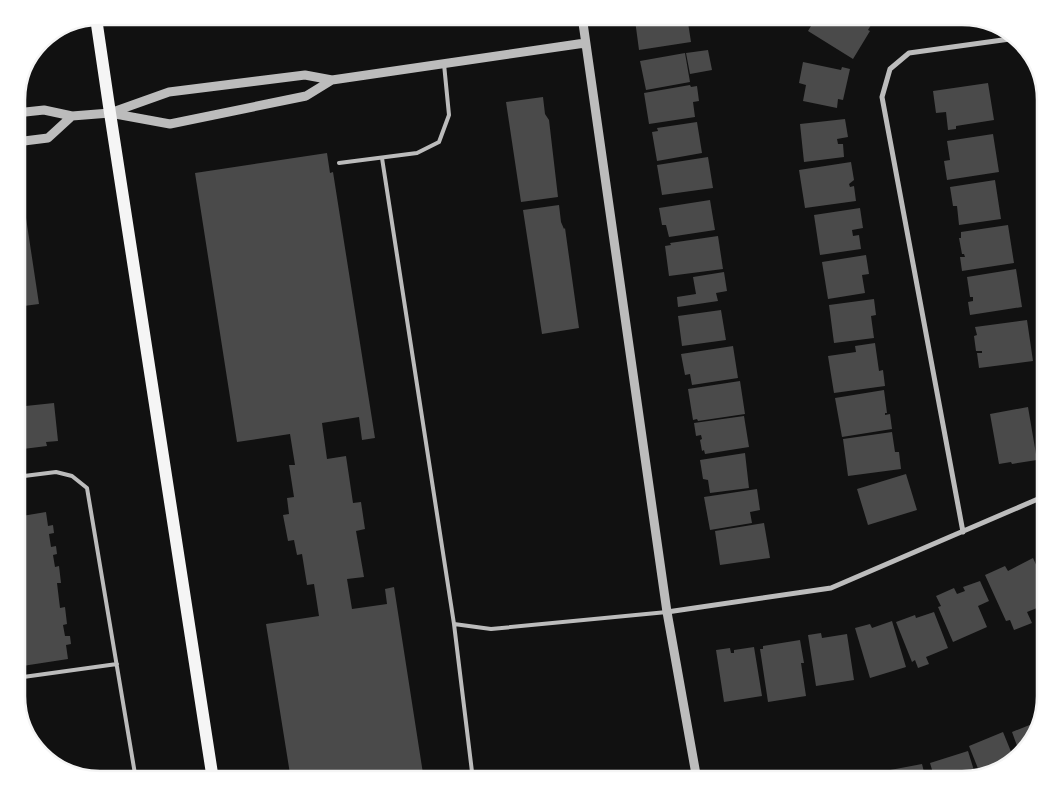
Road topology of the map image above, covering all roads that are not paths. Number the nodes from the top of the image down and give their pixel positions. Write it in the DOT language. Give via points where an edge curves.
graph roads {
  1 [pos="97,25"];
  2 [pos="583,25"];
  3 [pos="1007,39"];
  4 [pos="585,43"];
  5 [pos="444,64"];
  6 [pos="332,80"];
  7 [pos="25,112"];
  8 [pos="110,113"];
  9 [pos="72,116"];
  10 [pos="25,141"];
  11 [pos="382,158"];
  12 [pos="339,163"];
  13 [pos="25,476"];
  14 [pos="1037,499"];
  15 [pos="963,532"];
  16 [pos="667,612"];
  17 [pos="454,624"];
  18 [pos="117,664"];
  19 [pos="25,677"];
  20 [pos="135,771"];
  21 [pos="212,771"];
  22 [pos="472,771"];
  23 [pos="695,771"];
  1 -- 8 [label="main road"];
  2 -- 4 [label="street"];
  3 -- 15 [label="street" via="909,53 890,69 882,98"];
  4 -- 5 [label="street"];
  4 -- 16 [label="street"];
  5 -- 6 [label="street"];
  5 -- 11 [label="lane" via="449,115 438,142 417,153"];
  6 -- 8 [label="street" via="305,75 169,92"];
  6 -- 8 [label="street" via="306,96 170,124"];
  7 -- 9 [label="street" via="44,110"];
  8 -- 9 [label="street"];
  8 -- 21 [label="main road"];
  9 -- 10 [label="street" via="48,138"];
  11 -- 12 [label="lane"];
  11 -- 17 [label="lane"];
  13 -- 18 [label="lane" via="56,472 72,476 87,488"];
  14 -- 15 [label="street"];
  15 -- 16 [label="street" via="831,588"];
  16 -- 17 [label="lane" via="491,629"];
  16 -- 23 [label="street"];
  17 -- 22 [label="lane"];
  18 -- 19 [label="lane"];
  18 -- 20 [label="lane"];
}
